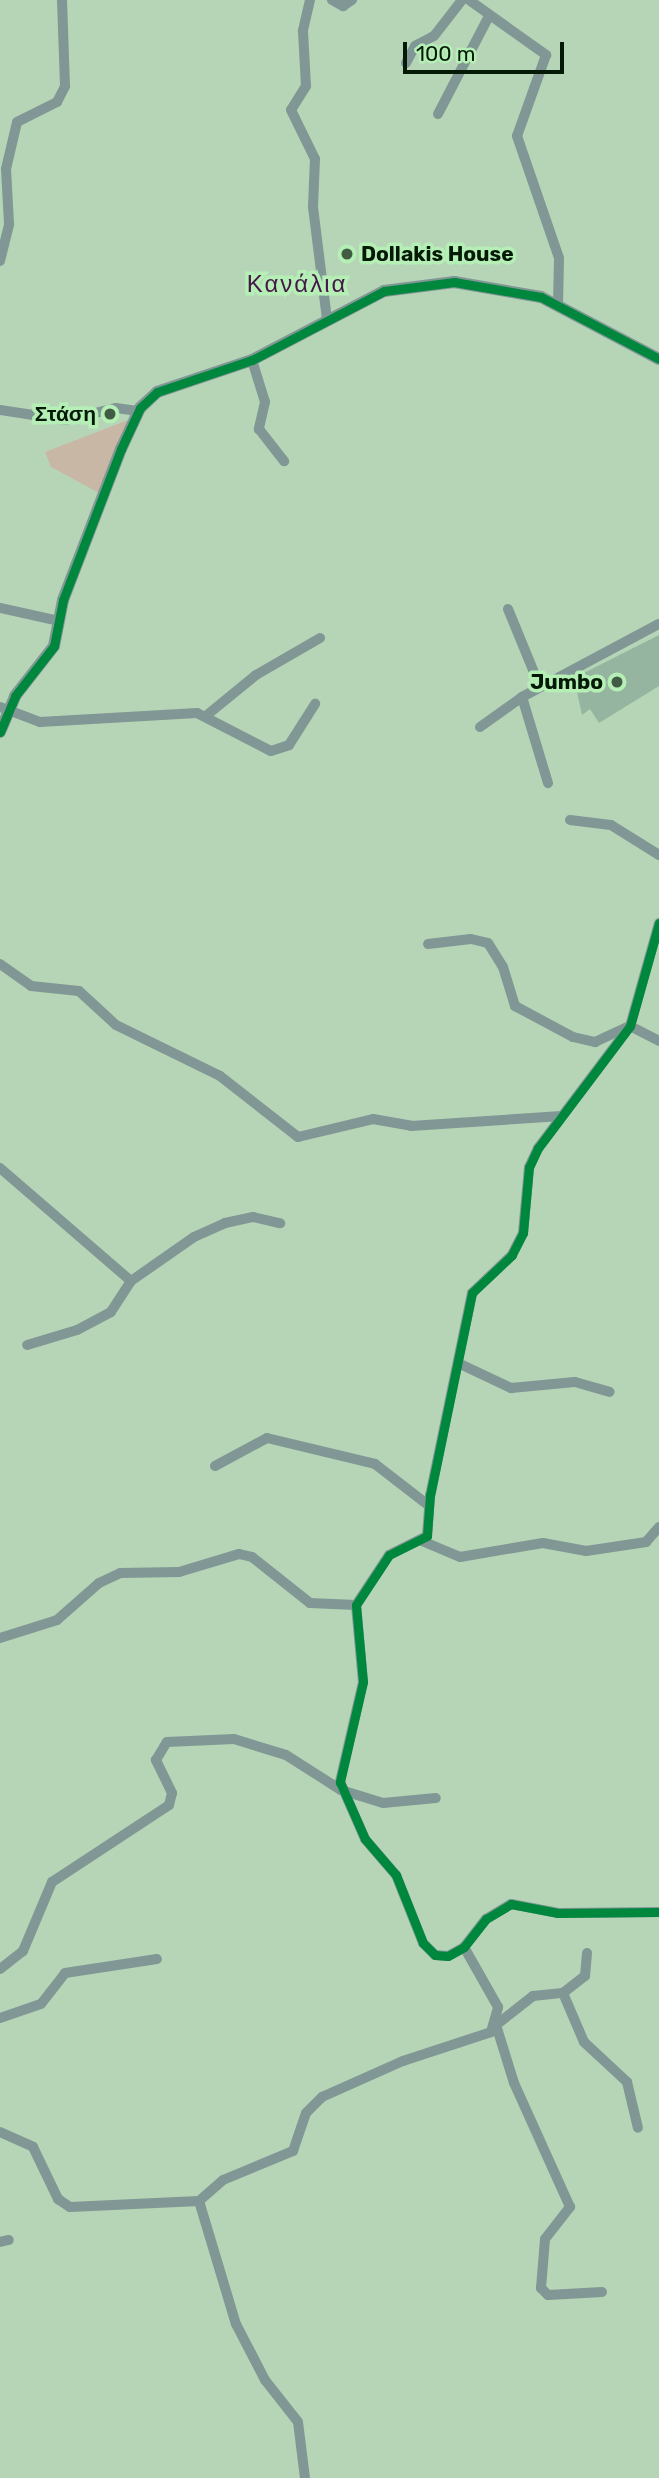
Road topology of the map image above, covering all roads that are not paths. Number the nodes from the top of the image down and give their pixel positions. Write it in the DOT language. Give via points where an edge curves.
graph roads {
  1 [pos="62,0"];
  2 [pos="310,0"];
  3 [pos="332,0"];
  4 [pos="352,0"];
  5 [pos="462,0"];
  6 [pos="469,0"];
  7 [pos="489,16"];
  8 [pos="406,63"];
  9 [pos="438,114"];
  10 [pos="3,189"];
  11 [pos="0,261"];
  12 [pos="558,304"];
  13 [pos="327,319"];
  14 [pos="659,359"];
  15 [pos="252,360"];
  16 [pos="0,410"];
  17 [pos="137,411"];
  18 [pos="284,461"];
  19 [pos="0,608"];
  20 [pos="508,608"];
  21 [pos="59,621"];
  22 [pos="659,624"];
  23 [pos="320,638"];
  24 [pos="540,687"];
  25 [pos="522,696"];
  26 [pos="315,704"];
  27 [pos="4,709"];
  28 [pos="207,715"];
  29 [pos="480,727"];
  30 [pos="0,732"];
  31 [pos="548,783"];
  32 [pos="570,820"];
  33 [pos="659,855"];
  34 [pos="659,923"];
  35 [pos="428,944"];
  36 [pos="0,964"];
  37 [pos="630,1026"];
  38 [pos="659,1041"];
  39 [pos="562,1116"];
  40 [pos="0,1168"];
  41 [pos="280,1223"];
  42 [pos="131,1281"];
  43 [pos="27,1345"];
  44 [pos="458,1363"];
  45 [pos="610,1392"];
  46 [pos="215,1466"];
  47 [pos="428,1505"];
  48 [pos="659,1527"];
  49 [pos="422,1541"];
  50 [pos="356,1605"];
  51 [pos="0,1638"];
  52 [pos="341,1790"];
  53 [pos="436,1798"];
  54 [pos="659,1912"];
  55 [pos="464,1947"];
  56 [pos="587,1953"];
  57 [pos="157,1959"];
  58 [pos="0,1969"];
  59 [pos="563,1993"];
  60 [pos="0,2018"];
  61 [pos="496,2025"];
  62 [pos="638,2128"];
  63 [pos="0,2132"];
  64 [pos="199,2201"];
  65 [pos="602,2292"];
  66 [pos="305,2478"];
  1 -- 10 [label="street" via="65,86 57,102 17,122"];
  2 -- 13 [label="street" via="303,32 306,86 292,110 315,159 313,207"];
  3 -- 4 [label="street" via="343,6"];
  5 -- 8 [label="street" via="433,36 415,46"];
  6 -- 7 [label="street"];
  7 -- 9 [label="street"];
  7 -- 12 [label="street" via="546,55 517,136 557,251"];
  10 -- 11 [label="street" via="9,224"];
  12 -- 13 [label="street" via="511,288 454,282 384,291"];
  12 -- 14 [label="street"];
  13 -- 15 [label="street"];
  15 -- 17 [label="street" via="157,392"];
  15 -- 18 [label="street" via="265,402 258,426"];
  16 -- 17 [label="street" via="66,420 117,408"];
  17 -- 21 [label="street"];
  19 -- 21 [label="street"];
  20 -- 24 [label="street"];
  21 -- 27 [label="street" via="51,651"];
  22 -- 24 [label="street"];
  23 -- 28 [label="street" via="256,675"];
  24 -- 25 [label="street"];
  25 -- 29 [label="street"];
  25 -- 31 [label="street"];
  26 -- 28 [label="street" via="289,745 277,751 259,748"];
  27 -- 28 [label="street" via="28,720 61,722"];
  27 -- 30 [label="street"];
  32 -- 33 [label="street" via="611,825"];
  34 -- 37 [label="street"];
  35 -- 37 [label="street" via="471,939 488,943 503,967 515,1006 581,1041 603,1040"];
  36 -- 39 [label="street" via="31,986 79,992 116,1025 220,1076 298,1138 373,1119 411,1126"];
  37 -- 38 [label="street"];
  37 -- 39 [label="street"];
  39 -- 44 [label="street" via="529,1167 523,1233 512,1255 472,1293"];
  40 -- 42 [label="street"];
  41 -- 42 [label="street" via="253,1217 225,1223 194,1237"];
  42 -- 43 [label="street" via="111,1312"];
  44 -- 45 [label="street" via="511,1388 575,1382"];
  44 -- 47 [label="street"];
  46 -- 47 [label="street" via="267,1438 375,1464"];
  47 -- 49 [label="street" via="428,1532"];
  48 -- 49 [label="street" via="646,1542 586,1551 542,1543 460,1556"];
  49 -- 50 [label="street" via="389,1555"];
  50 -- 51 [label="street" via="310,1603 252,1557 232,1554 179,1572 120,1573 99,1583 57,1620"];
  50 -- 52 [label="street" via="363,1682"];
  52 -- 53 [label="street" via="394,1804"];
  52 -- 55 [label="street" via="365,1839 396,1875 425,1948 448,1956"];
  52 -- 58 [label="street" via="264,1747 208,1738 167,1742 156,1760 172,1793 169,1805 52,1882 23,1951"];
  54 -- 55 [label="street" via="558,1913 511,1904 486,1919"];
  55 -- 61 [label="street" via="496,2002"];
  56 -- 59 [label="street" via="585,1976"];
  57 -- 60 [label="street" via="62,1975 41,2004"];
  59 -- 61 [label="street" via="533,1996"];
  59 -- 62 [label="street" via="584,2042 627,2082"];
  61 -- 64 [label="street" via="485,2036 403,2061 322,2097 306,2113 293,2151 223,2180"];
  61 -- 65 [label="street" via="514,2083 570,2207 545,2239 541,2288 548,2295"];
  63 -- 64 [label="street" via="33,2147 58,2199 70,2207"];
  64 -- 66 [label="street" via="236,2324 265,2380 298,2422"];
}
